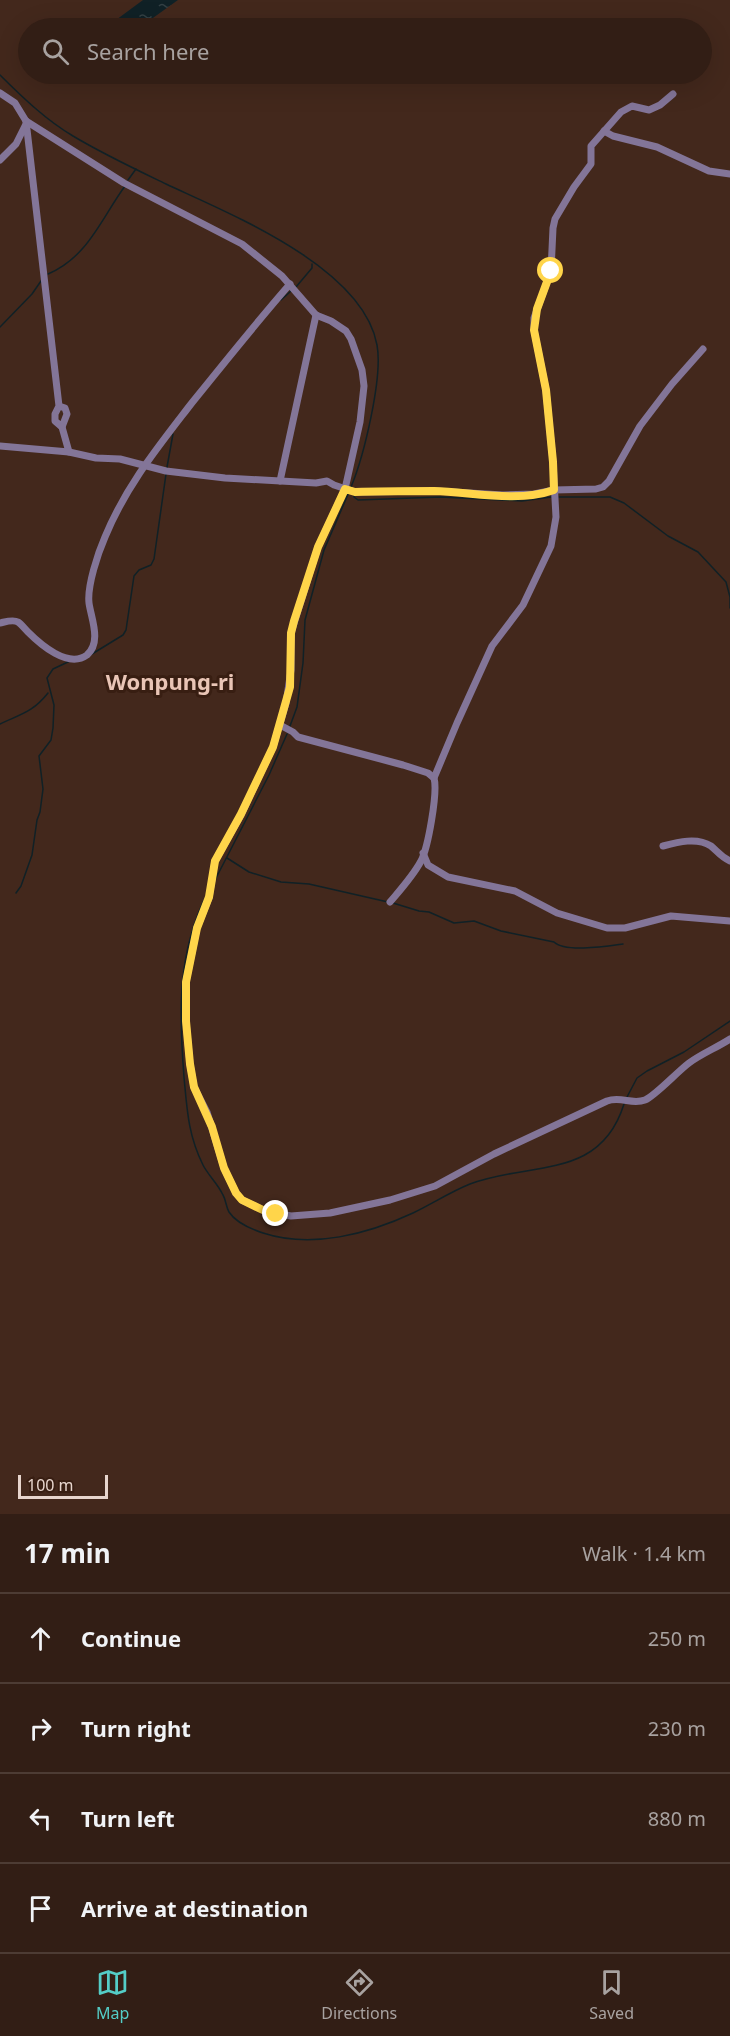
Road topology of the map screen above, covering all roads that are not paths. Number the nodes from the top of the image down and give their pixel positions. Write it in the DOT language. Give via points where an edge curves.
graph roads {
  1 [pos="0,93"];
  2 [pos="673,94"];
  3 [pos="27,121"];
  4 [pos="604,131"];
  5 [pos="0,160"];
  6 [pos="730,174"];
  7 [pos="290,284"];
  8 [pos="316,315"];
  9 [pos="703,349"];
  10 [pos="0,446"];
  11 [pos="69,453"];
  12 [pos="143,464"];
  13 [pos="280,481"];
  14 [pos="345,489"];
  15 [pos="554,490"];
  16 [pos="0,623"];
  17 [pos="280,725"];
  18 [pos="434,778"];
  19 [pos="663,846"];
  20 [pos="423,853"];
  21 [pos="730,861"];
  22 [pos="390,902"];
  23 [pos="730,921"];
  24 [pos="730,1039"];
  1 -- 3 [label="street" via="15,103"];
  2 -- 4 [label="street" via="649,110 626,107"];
  3 -- 5 [label="street" via="16,144"];
  3 -- 7 [label="street" via="124,183 242,244"];
  3 -- 11 [label="street" via="59,406 55,421 62,427"];
  4 -- 6 [label="street" via="657,147 709,171"];
  4 -- 15 [label="street" via="591,146 591,164 555,219 551,271 534,318 546,390"];
  7 -- 8 [label="street"];
  7 -- 12 [label="street"];
  8 -- 13 [label="street"];
  8 -- 14 [label="street" via="346,331 363,370 360,422"];
  9 -- 15 [label="street" via="640,426 603,487"];
  10 -- 11 [label="street"];
  11 -- 12 [label="street"];
  12 -- 13 [label="street" via="166,471"];
  12 -- 16 [label="street" via="99,551 89,600 95,639 92,649 86,655 63,657 45,647 18,622"];
  13 -- 14 [label="street" via="327,481"];
  14 -- 15 [label="street" via="503,495"];
  14 -- 17 [label="street" via="318,547 294,621 290,687"];
  15 -- 18 [label="street" via="556,517 551,546 524,605 492,646"];
  17 -- 18 [label="street" via="298,737 403,765"];
  17 -- 24 [label="street" via="264,766 215,861 186,982 194,1087 207,1112 230,1183 242,1200 265,1211 304,1216 390,1200 435,1186 615,1098 644,1101 692,1061"];
  18 -- 20 [label="street" via="435,795"];
  19 -- 21 [label="street" via="699,841"];
  20 -- 22 [label="street"];
  20 -- 23 [label="street" via="428,865 448,878 515,891 557,913 607,928 625,928 671,916"];
}
